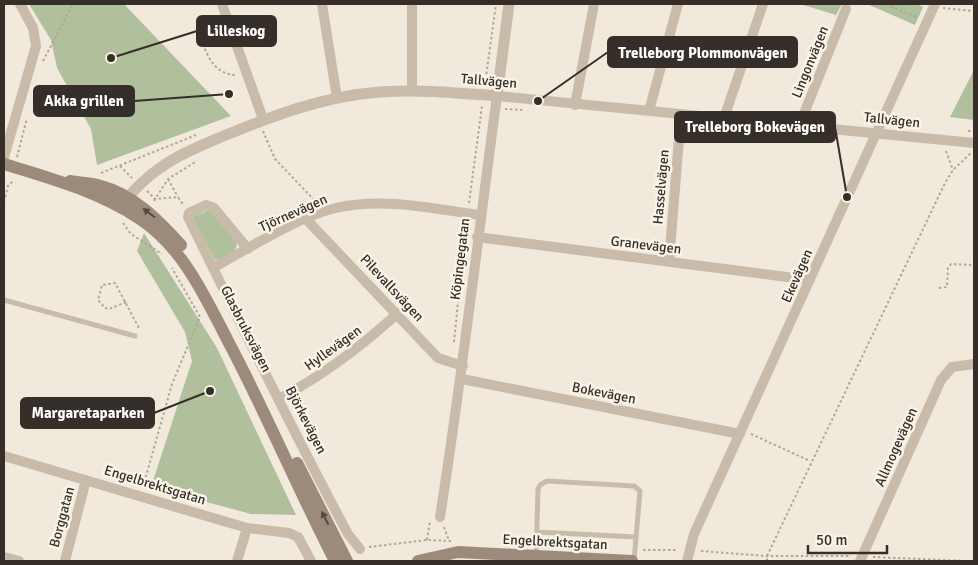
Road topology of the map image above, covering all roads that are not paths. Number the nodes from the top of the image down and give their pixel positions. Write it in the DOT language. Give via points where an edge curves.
graph roads {
  1 [pos="20,4"];
  2 [pos="222,4"];
  3 [pos="322,4"];
  4 [pos="412,4"];
  5 [pos="509,4"];
  6 [pos="594,4"];
  7 [pos="678,4"];
  8 [pos="763,4"];
  9 [pos="934,6"];
  10 [pos="846,9"];
  11 [pos="412,90"];
  12 [pos="337,98"];
  13 [pos="496,102"];
  14 [pos="575,105"];
  15 [pos="649,111"];
  16 [pos="681,114"];
  17 [pos="724,118"];
  18 [pos="263,120"];
  19 [pos="799,126"];
  20 [pos="876,133"];
  21 [pos="974,149"];
  22 [pos="4,157"];
  23 [pos="4,164"];
  24 [pos="123,203"];
  25 [pos="144,215"];
  26 [pos="480,215"];
  27 [pos="306,219"];
  28 [pos="477,237"];
  29 [pos="248,249"];
  30 [pos="669,262"];
  31 [pos="213,268"];
  32 [pos="810,280"];
  33 [pos="4,300"];
  34 [pos="398,313"];
  35 [pos="135,336"];
  36 [pos="974,364"];
  37 [pos="463,366"];
  38 [pos="462,379"];
  39 [pos="279,399"];
  40 [pos="741,432"];
  41 [pos="4,456"];
  42 [pos="86,480"];
  43 [pos="440,517"];
  44 [pos="247,528"];
  45 [pos="537,532"];
  46 [pos="636,537"];
  47 [pos="360,548"];
  48 [pos="536,556"];
  49 [pos="4,557"];
  50 [pos="425,560"];
  51 [pos="19,561"];
  52 [pos="64,561"];
  53 [pos="237,561"];
  54 [pos="312,561"];
  55 [pos="335,561"];
  56 [pos="347,561"];
  57 [pos="633,561"];
  58 [pos="687,561"];
  59 [pos="860,561"];
  1 -- 22 [label="street" via="36,36 36,46"];
  2 -- 18 [label="street"];
  3 -- 12 [label="street"];
  4 -- 11 [label="street"];
  5 -- 13 [label="street, Köpingegatan"];
  6 -- 14 [label="street"];
  7 -- 15 [label="street"];
  8 -- 17 [label="street"];
  9 -- 20 [label="street, Ekevägen"];
  10 -- 19 [label="street, Lingonvägen"];
  11 -- 12 [label="street, Tallvägen"];
  11 -- 13 [label="street, Tallvägen"];
  12 -- 18 [label="street, Tallvägen"];
  13 -- 14 [label="street, Tallvägen"];
  13 -- 26 [label="street, Köpingegatan"];
  14 -- 15 [label="street, Tallvägen"];
  15 -- 16 [label="street, Tallvägen"];
  16 -- 17 [label="street, Tallvägen"];
  16 -- 30 [label="street, Hasselvägen"];
  17 -- 19 [label="street, Tallvägen"];
  18 -- 24 [label="street, Tallvägen" via="195,148 160,167"];
  19 -- 20 [label="street, Tallvägen"];
  20 -- 21 [label="street, Tallvägen"];
  20 -- 32 [label="street, Ekevägen"];
  23 -- 24 [label="main road, Glasbruksvägen"];
  24 -- 25 [label="main road, Glasbruksvägen"];
  25 -- 55 [label="main road, Glasbruksvägen" via="184,263 204,295 260,402"];
  56 -- 25 [label="main road, Glasbruksvägen, one-way" via="200,271 182,246"];
  26 -- 27 [label="street, Tjörnevägen" via="397,205 350,205"];
  26 -- 28 [label="street, Köpingegatan"];
  27 -- 29 [label="street, Tjörnevägen"];
  27 -- 34 [label="street, Pilevallsvägen"];
  28 -- 30 [label="street, Granevägen"];
  28 -- 37 [label="street, Köpingegatan"];
  29 -- 31 [label="street, Tjörnevägen"];
  29 -- 31 [label="street, Björkevägen" via="214,208 206,205 189,213 188,217"];
  30 -- 32 [label="street, Granevägen"];
  31 -- 39 [label="street, Björkevägen"];
  32 -- 40 [label="street, Ekevägen"];
  33 -- 35 [label="lane"];
  34 -- 37 [label="street, Pilevallsvägen" via="438,358"];
  34 -- 39 [label="street, Hyllevägen" via="362,346 324,374"];
  36 -- 59 [label="street, Allmogevägen" via="952,367 941,380"];
  37 -- 38 [label="street, Köpingegatan"];
  38 -- 40 [label="street, Bokevägen"];
  38 -- 43 [label="street, Köpingegatan"];
  39 -- 47 [label="street, Björkevägen" via="345,527"];
  40 -- 58 [label="street, Ekevägen" via="694,534"];
  41 -- 42 [label="street, Engelbrektsgatan"];
  42 -- 44 [label="street, Engelbrektsgatan"];
  42 -- 52 [label="street, Borggatan"];
  44 -- 53 [label="street"];
  44 -- 54 [label="street, Engelbrektsgatan" via="298,537"];
  45 -- 46 [label="lane, Engelbrektsgatan"];
  45 -- 46 [label="lane" via="538,489 547,481 634,486 640,491"];
  45 -- 48 [label="lane"];
  46 -- 57 [label="lane"];
  48 -- 50 [label="main road, Engelbrektsgatan" via="458,552"];
  48 -- 57 [label="main road, Engelbrektsgatan"];
  49 -- 51 [label="street"];
}
